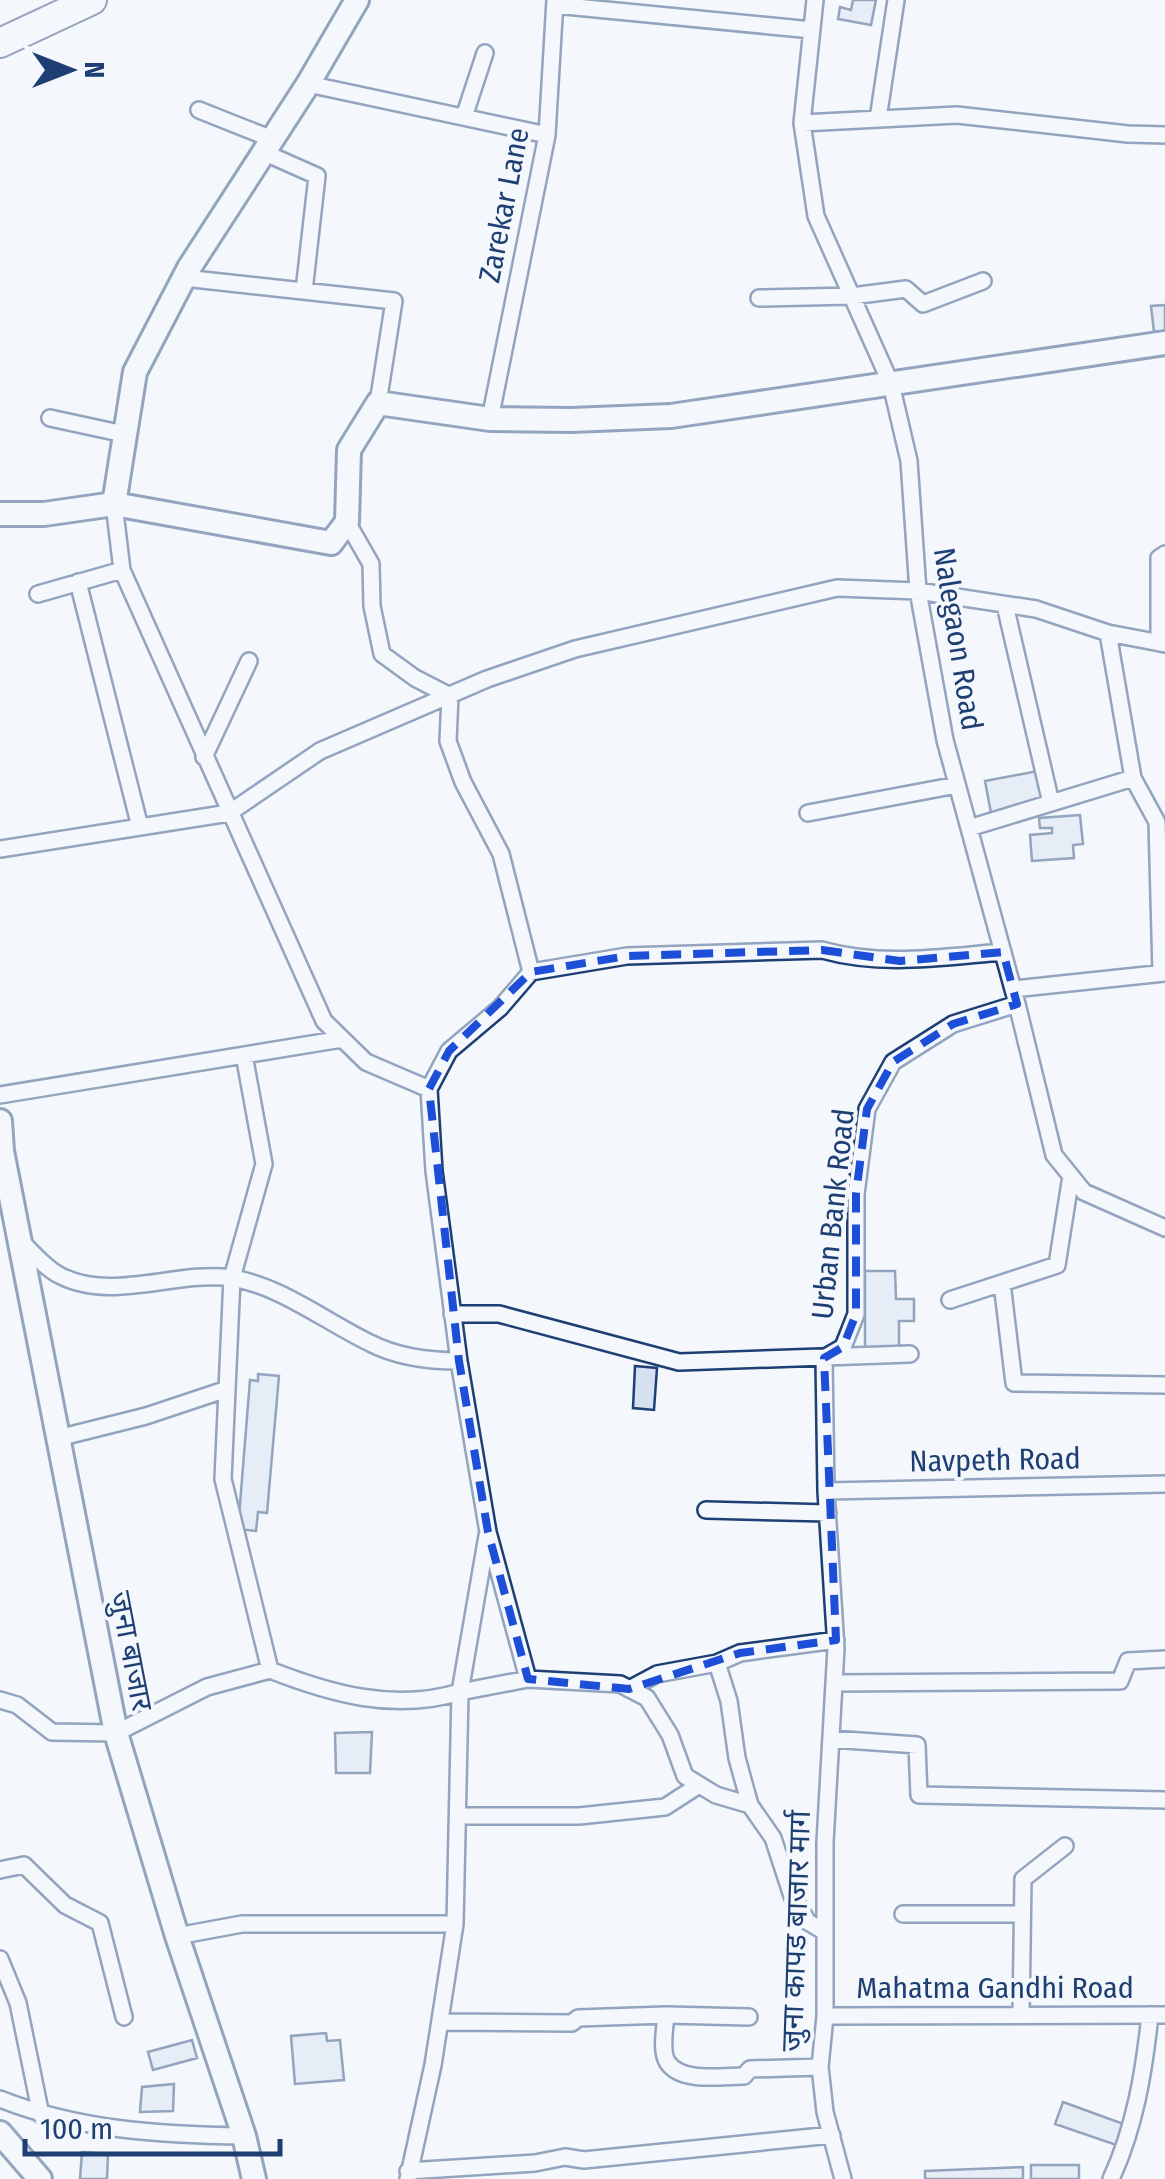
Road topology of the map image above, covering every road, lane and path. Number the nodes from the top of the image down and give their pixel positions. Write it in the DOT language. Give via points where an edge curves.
graph roads {
  1 [pos="92,0"];
  2 [pos="357,0"];
  3 [pos="814,0"];
  4 [pos="896,0"];
  5 [pos="555,3"];
  6 [pos="812,30"];
  7 [pos="0,43"];
  8 [pos="485,53"];
  9 [pos="308,84"];
  10 [pos="199,110"];
  11 [pos="464,117"];
  12 [pos="878,119"];
  13 [pos="802,123"];
  14 [pos="547,135"];
  15 [pos="1165,135"];
  16 [pos="267,146"];
  17 [pos="184,278"];
  18 [pos="983,281"];
  19 [pos="304,291"];
  20 [pos="852,296"];
  21 [pos="759,298"];
  22 [pos="1165,343"];
  23 [pos="891,384"];
  24 [pos="378,403"];
  25 [pos="50,418"];
  26 [pos="490,419"];
  27 [pos="124,434"];
  28 [pos="114,504"];
  29 [pos="0,514"];
  30 [pos="347,522"];
  31 [pos="1165,554"];
  32 [pos="122,570"];
  33 [pos="78,582"];
  34 [pos="918,592"];
  35 [pos="38,594"];
  36 [pos="1005,605"];
  37 [pos="1108,632"];
  38 [pos="1162,643"];
  39 [pos="249,661"];
  40 [pos="450,696"];
  41 [pos="204,757"];
  42 [pos="1133,778"];
  43 [pos="957,785"];
  44 [pos="1051,803"];
  45 [pos="230,813"];
  46 [pos="808,813"];
  47 [pos="140,827"];
  48 [pos="969,828"];
  49 [pos="0,849"];
  50 [pos="1003,952"];
  51 [pos="531,972"];
  52 [pos="1163,973"];
  53 [pos="1015,996"];
  54 [pos="342,1039"];
  55 [pos="244,1055"];
  56 [pos="429,1089"];
  57 [pos="0,1095"];
  58 [pos="0,1121"];
  59 [pos="1,1151"];
  60 [pos="1071,1176"];
  61 [pos="1165,1228"];
  62 [pos="20,1240"];
  63 [pos="232,1278"];
  64 [pos="1002,1283"];
  65 [pos="950,1300"];
  66 [pos="452,1314"];
  67 [pos="910,1354"];
  68 [pos="824,1358"];
  69 [pos="459,1361"];
  70 [pos="1165,1384"];
  71 [pos="227,1389"];
  72 [pos="58,1438"];
  73 [pos="1165,1484"];
  74 [pos="826,1491"];
  75 [pos="706,1510"];
  76 [pos="828,1513"];
  77 [pos="488,1532"];
  78 [pos="836,1640"];
  79 [pos="1165,1659"];
  80 [pos="718,1663"];
  81 [pos="270,1670"];
  82 [pos="528,1679"];
  83 [pos="834,1683"];
  84 [pos="629,1688"];
  85 [pos="460,1692"];
  86 [pos="0,1700"];
  87 [pos="116,1733"];
  88 [pos="831,1739"];
  89 [pos="699,1784"];
  90 [pos="1165,1800"];
  91 [pos="750,1805"];
  92 [pos="458,1816"];
  93 [pos="1066,1846"];
  94 [pos="0,1870"];
  95 [pos="903,1914"];
  96 [pos="1022,1914"];
  97 [pos="455,1924"];
  98 [pos="825,1932"];
  99 [pos="176,1936"];
  100 [pos="0,1959"];
  101 [pos="1021,2015"];
  102 [pos="1157,2015"];
  103 [pos="666,2016"];
  104 [pos="824,2016"];
  105 [pos="124,2017"];
  106 [pos="749,2017"];
  107 [pos="440,2022"];
  108 [pos="820,2067"];
  109 [pos="0,2098"];
  110 [pos="41,2115"];
  111 [pos="0,2133"];
  112 [pos="244,2136"];
  113 [pos="832,2136"];
  114 [pos="408,2175"];
  115 [pos="40,2179"];
  116 [pos="254,2179"];
  117 [pos="843,2179"];
  118 [pos="1111,2179"];
  1 -- 7 [label="highway"];
  2 -- 9 [label="street"];
  3 -- 6 [label="street, Nalegaon Road"];
  4 -- 12 [label="street"];
  5 -- 6 [label="street"];
  5 -- 14 [label="street, Zarekar Lane"];
  6 -- 13 [label="street, Nalegaon Road"];
  8 -- 11 [label="street"];
  9 -- 11 [label="street"];
  9 -- 16 [label="street"];
  10 -- 16 [label="street"];
  11 -- 14 [label="street"];
  12 -- 13 [label="street"];
  12 -- 15 [label="street" via="957,116"];
  13 -- 20 [label="street, Nalegaon Road" via="816,216"];
  14 -- 26 [label="street, Zarekar Lane"];
  16 -- 17 [label="street"];
  16 -- 19 [label="street" via="317,176"];
  17 -- 19 [label="street"];
  17 -- 27 [label="street" via="136,372"];
  18 -- 20 [label="street" via="923,304 906,289"];
  19 -- 24 [label="street" via="394,301"];
  20 -- 21 [label="street"];
  20 -- 23 [label="street, Nalegaon Road"];
  22 -- 23 [label="street"];
  23 -- 26 [label="street" via="671,416"];
  23 -- 34 [label="street, Nalegaon Road" via="909,461"];
  24 -- 26 [label="street"];
  24 -- 30 [label="street" via="349,450"];
  25 -- 27 [label="street"];
  27 -- 28 [label="street"];
  28 -- 29 [label="street"];
  28 -- 30 [label="street" via="331,543"];
  28 -- 32 [label="street"];
  30 -- 40 [label="street" via="371,564 382,654"];
  31 -- 38 [label="street" via="1157,574"];
  32 -- 33 [label="street"];
  32 -- 41 [label="street"];
  33 -- 35 [label="street"];
  33 -- 47 [label="street"];
  34 -- 36 [label="street"];
  34 -- 40 [label="street" via="837,588 574,650"];
  34 -- 43 [label="street, Nalegaon Road"];
  36 -- 37 [label="street"];
  36 -- 44 [label="street"];
  37 -- 38 [label="street"];
  37 -- 42 [label="street"];
  39 -- 41 [label="street"];
  40 -- 45 [label="street" via="320,751"];
  40 -- 51 [label="street" via="448,741 462,782 502,854"];
  41 -- 45 [label="street"];
  42 -- 44 [label="street"];
  42 -- 52 [label="street" via="1157,822"];
  43 -- 46 [label="street"];
  43 -- 48 [label="street, Nalegaon Road"];
  44 -- 48 [label="street"];
  45 -- 47 [label="street"];
  45 -- 54 [label="street" via="324,1020"];
  47 -- 49 [label="street"];
  48 -- 50 [label="street, Nalegaon Road"];
  50 -- 51 [label="street" via="900,961 822,950 628,956"];
  50 -- 53 [label="street, Nalegaon Road"];
  51 -- 56 [label="street" via="449,1051"];
  52 -- 53 [label="street, Urban Bank Road"];
  53 -- 60 [label="street, Nalegaon Road" via="1054,1156"];
  53 -- 68 [label="street, Urban Bank Road" via="893,1062 867,1109 856,1194 856,1314 843,1348"];
  54 -- 55 [label="street"];
  54 -- 56 [label="street" via="366,1062"];
  55 -- 57 [label="street"];
  55 -- 63 [label="street" via="264,1164"];
  56 -- 66 [label="street"];
  58 -- 59 [label="street, जुना बाजार"];
  59 -- 62 [label="street, जुना बाजार"];
  60 -- 61 [label="street, Nalegaon Road" via="1084,1192"];
  60 -- 64 [label="street" via="1057,1265"];
  62 -- 63 [label="street" via="58,1275 95,1287"];
  62 -- 72 [label="street, जुना बाजार"];
  63 -- 69 [label="street" via="278,1294 374,1346 429,1361"];
  63 -- 71 [label="street"];
  64 -- 65 [label="street"];
  64 -- 70 [label="street" via="1014,1383"];
  66 -- 68 [label="street" via="515,1318 679,1362"];
  66 -- 69 [label="street"];
  67 -- 68 [label="street"];
  68 -- 74 [label="street, Urban Bank Road"];
  69 -- 77 [label="street"];
  71 -- 72 [label="street"];
  71 -- 81 [label="street" via="223,1480"];
  72 -- 87 [label="street, जुना बाजार"];
  73 -- 74 [label="street, Navpeth Road"];
  74 -- 76 [label="street, Urban Bank Road"];
  75 -- 76 [label="street"];
  76 -- 78 [label="street, Urban Bank Road"];
  77 -- 82 [label="street"];
  77 -- 85 [label="street"];
  78 -- 80 [label="street" via="740,1653"];
  78 -- 83 [label="street, Urban Bank Road"];
  79 -- 83 [label="street" via="1128,1661 1120,1682"];
  80 -- 84 [label="street" via="657,1674"];
  80 -- 91 [label="street"];
  81 -- 85 [label="street" via="321,1690 393,1702"];
  81 -- 87 [label="street" via="208,1687"];
  82 -- 84 [label="street"];
  82 -- 85 [label="street"];
  83 -- 88 [label="street, जुना कापड बाजार मार्ग"];
  84 -- 89 [label="street" via="646,1698 670,1735 684,1776"];
  85 -- 92 [label="street"];
  86 -- 87 [label="street" via="52,1732"];
  87 -- 99 [label="street, जुना बाजार"];
  88 -- 90 [label="street" via="917,1744 918,1795"];
  88 -- 98 [label="street, जुना कापड बाजार मार्ग"];
  89 -- 91 [label="street"];
  89 -- 92 [label="street" via="665,1807 579,1816"];
  91 -- 98 [label="street" via="772,1838 792,1896 808,1922"];
  92 -- 97 [label="street"];
  93 -- 96 [label="street" via="1022,1879"];
  94 -- 105 [label="street" via="24,1865 66,1906 100,1922"];
  95 -- 96 [label="street"];
  96 -- 101 [label="street"];
  97 -- 99 [label="street" via="242,1924"];
  97 -- 107 [label="street"];
  98 -- 104 [label="street, जुना कापड बाजार मार्ग"];
  99 -- 112 [label="street, जुना बाजार"];
  100 -- 110 [label="street" via="18,2003"];
  101 -- 102 [label="street, Mahatma Gandhi Road"];
  101 -- 104 [label="street, Mahatma Gandhi Road"];
  102 -- 118 [label="street" via="1126,2146"];
  103 -- 106 [label="street"];
  103 -- 107 [label="street"];
  103 -- 108 [label="street" via="664,2052 682,2075"];
  104 -- 108 [label="street, जुना कापड बाजार मार्ग"];
  107 -- 114 [label="street"];
  108 -- 113 [label="street, जुना कापड बाजार मार्ग"];
  109 -- 110 [label="street"];
  110 -- 112 [label="street" via="156,2135"];
  111 -- 115 [label="street"];
  112 -- 116 [label="street, जुना बाजार"];
  113 -- 114 [label="street"];
  113 -- 117 [label="street, जुना कापड बाजार मार्ग"];
}
